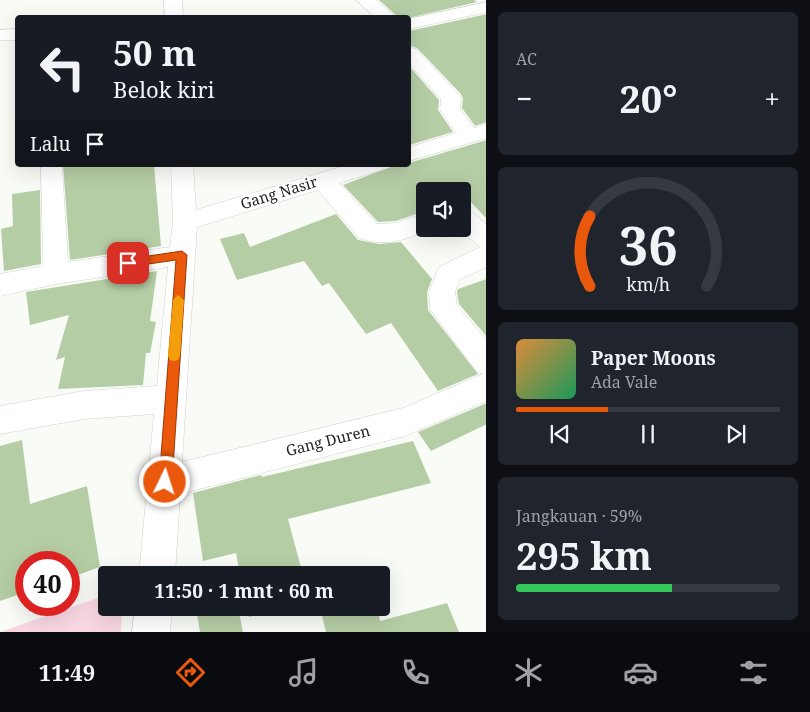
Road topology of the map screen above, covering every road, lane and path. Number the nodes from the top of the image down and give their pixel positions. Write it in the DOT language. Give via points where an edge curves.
graph roads {
  1 [pos="173,0"];
  2 [pos="365,0"];
  3 [pos="480,8"];
  4 [pos="174,15"];
  5 [pos="384,15"];
  6 [pos="411,24"];
  7 [pos="15,34"];
  8 [pos="0,35"];
  9 [pos="411,55"];
  10 [pos="478,133"];
  11 [pos="411,153"];
  12 [pos="51,167"];
  13 [pos="182,167"];
  14 [pos="365,167"];
  15 [pos="323,180"];
  16 [pos="185,222"];
  17 [pos="416,225"];
  18 [pos="471,226"];
  19 [pos="486,240"];
  20 [pos="182,255"];
  21 [pos="486,255"];
  22 [pos="56,274"];
  23 [pos="0,285"];
  24 [pos="486,363"];
  25 [pos="486,386"];
  26 [pos="171,399"];
  27 [pos="0,420"];
  28 [pos="165,482"];
  29 [pos="158,566"];
  30 [pos="153,616"];
  31 [pos="151,632"];
  1 -- 4 [label="street"];
  2 -- 5 [label="street"];
  3 -- 6 [label="street"];
  7 -- 8 [label="street"];
  9 -- 10 [label="street" via="451,98 450,109"];
  10 -- 11 [label="street"];
  12 -- 22 [label="street"];
  13 -- 16 [label="street"];
  14 -- 15 [label="street, Gang Nasir"];
  15 -- 16 [label="street, Gang Nasir"];
  15 -- 17 [label="street" via="368,231 376,235"];
  16 -- 20 [label="street"];
  18 -- 19 [label="street"];
  20 -- 22 [label="street"];
  20 -- 26 [label="street"];
  21 -- 24 [label="street" via="448,274 442,292 444,309"];
  22 -- 23 [label="street"];
  25 -- 28 [label="street, Gang Duren" via="405,422"];
  26 -- 27 [label="street" via="84,404"];
  26 -- 28 [label="street"];
  28 -- 29 [label="street"];
  30 -- 31 [label="street"];
}
